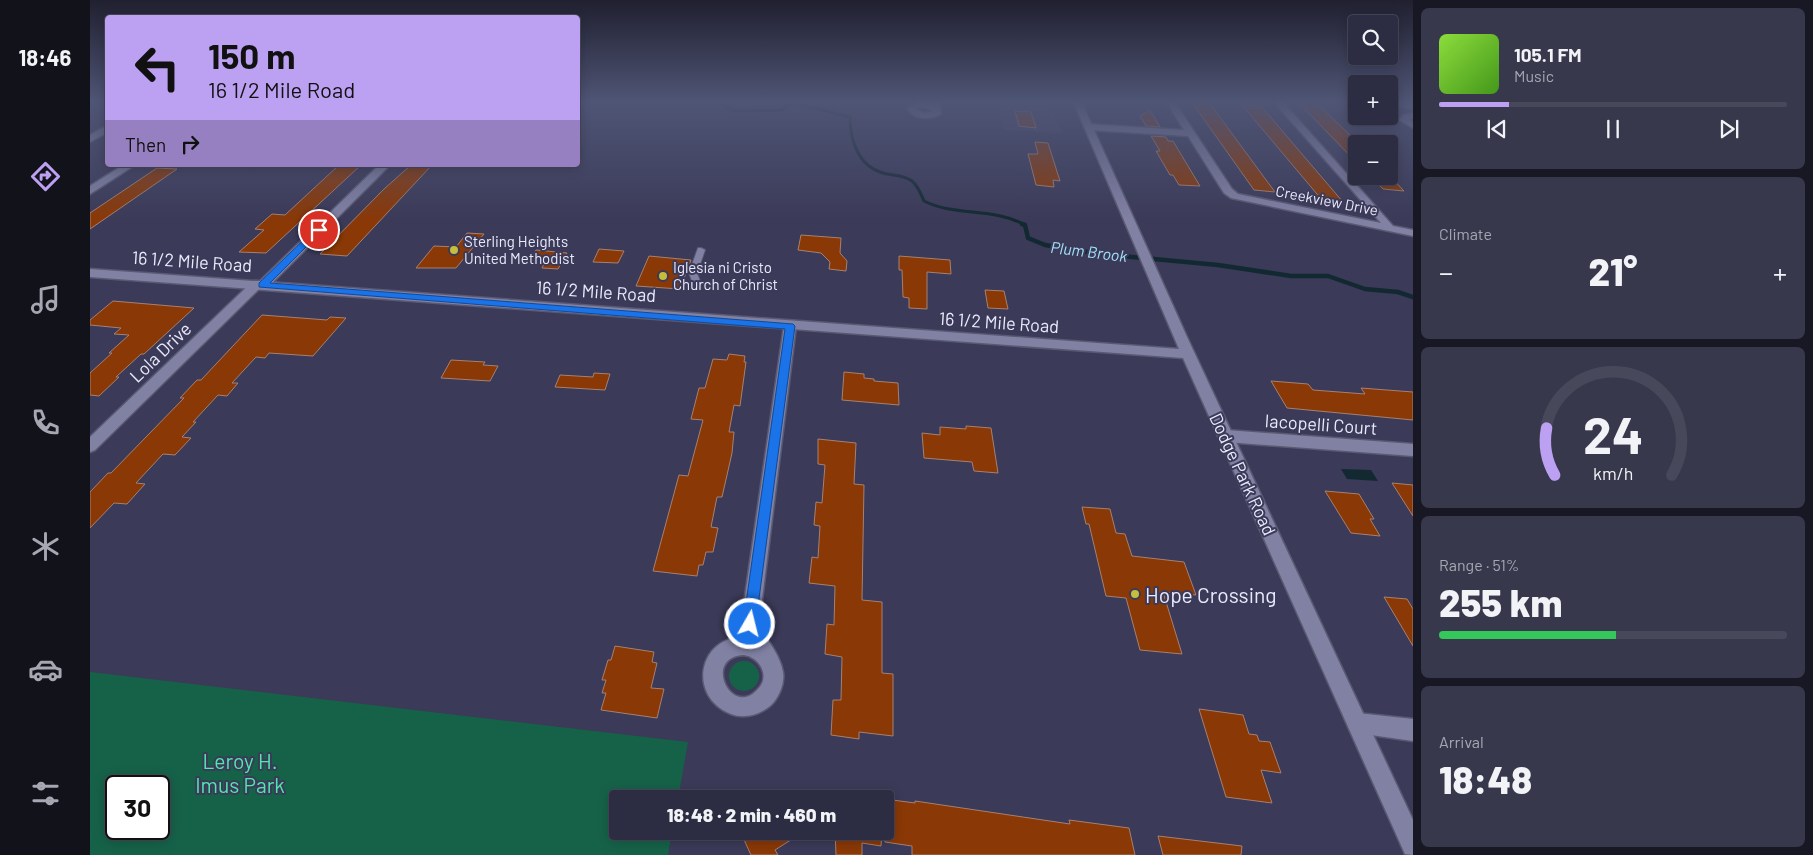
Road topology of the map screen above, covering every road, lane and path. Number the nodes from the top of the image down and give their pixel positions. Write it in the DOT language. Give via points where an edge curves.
graph roads {
  1 [pos="1094,141"];
  2 [pos="1196,141"];
  3 [pos="1314,141"];
  4 [pos="127,167"];
  5 [pos="383,167"];
  6 [pos="90,191"];
  7 [pos="1389,228"];
  8 [pos="1413,233"];
  9 [pos="701,250"];
  10 [pos="90,273"];
  11 [pos="696,281"];
  12 [pos="260,285"];
  13 [pos="790,326"];
  14 [pos="1188,354"];
  15 [pos="97,432"];
  16 [pos="1226,436"];
  17 [pos="90,446"];
  18 [pos="1413,450"];
  19 [pos="750,624"];
  20 [pos="728,650"];
  21 [pos="765,654"];
  22 [pos="1357,724"];
  23 [pos="1413,730"];
  24 [pos="1413,846"];
  1 -- 14 [label="street, Dodge Park Road"];
  2 -- 7 [label="street, Creekview Drive" via="1228,191 1235,196"];
  3 -- 7 [label="street"];
  4 -- 6 [label="street"];
  5 -- 12 [label="street, Lola Drive"];
  7 -- 8 [label="street, Creekview Drive"];
  9 -- 11 [label="lane" via="693,273"];
  10 -- 12 [label="street, 16 1/2 Mile Road"];
  12 -- 13 [label="street, 16 1/2 Mile Road"];
  12 -- 15 [label="street, Lola Drive"];
  13 -- 14 [label="street, 16 1/2 Mile Road"];
  13 -- 19 [label="street"];
  14 -- 16 [label="street, Dodge Park Road"];
  15 -- 17 [label="street, Lola Drive"];
  16 -- 18 [label="street, Iacopelli Court"];
  16 -- 22 [label="street, Dodge Park Road"];
  19 -- 20 [label="street"];
  19 -- 21 [label="street"];
  20 -- 21 [label="street" via="747,646"];
  20 -- 21 [label="street" via="715,663 713,683 725,700 745,706 756,703 771,689 774,670"];
  22 -- 23 [label="street"];
  22 -- 24 [label="street, Dodge Park Road"];
}
